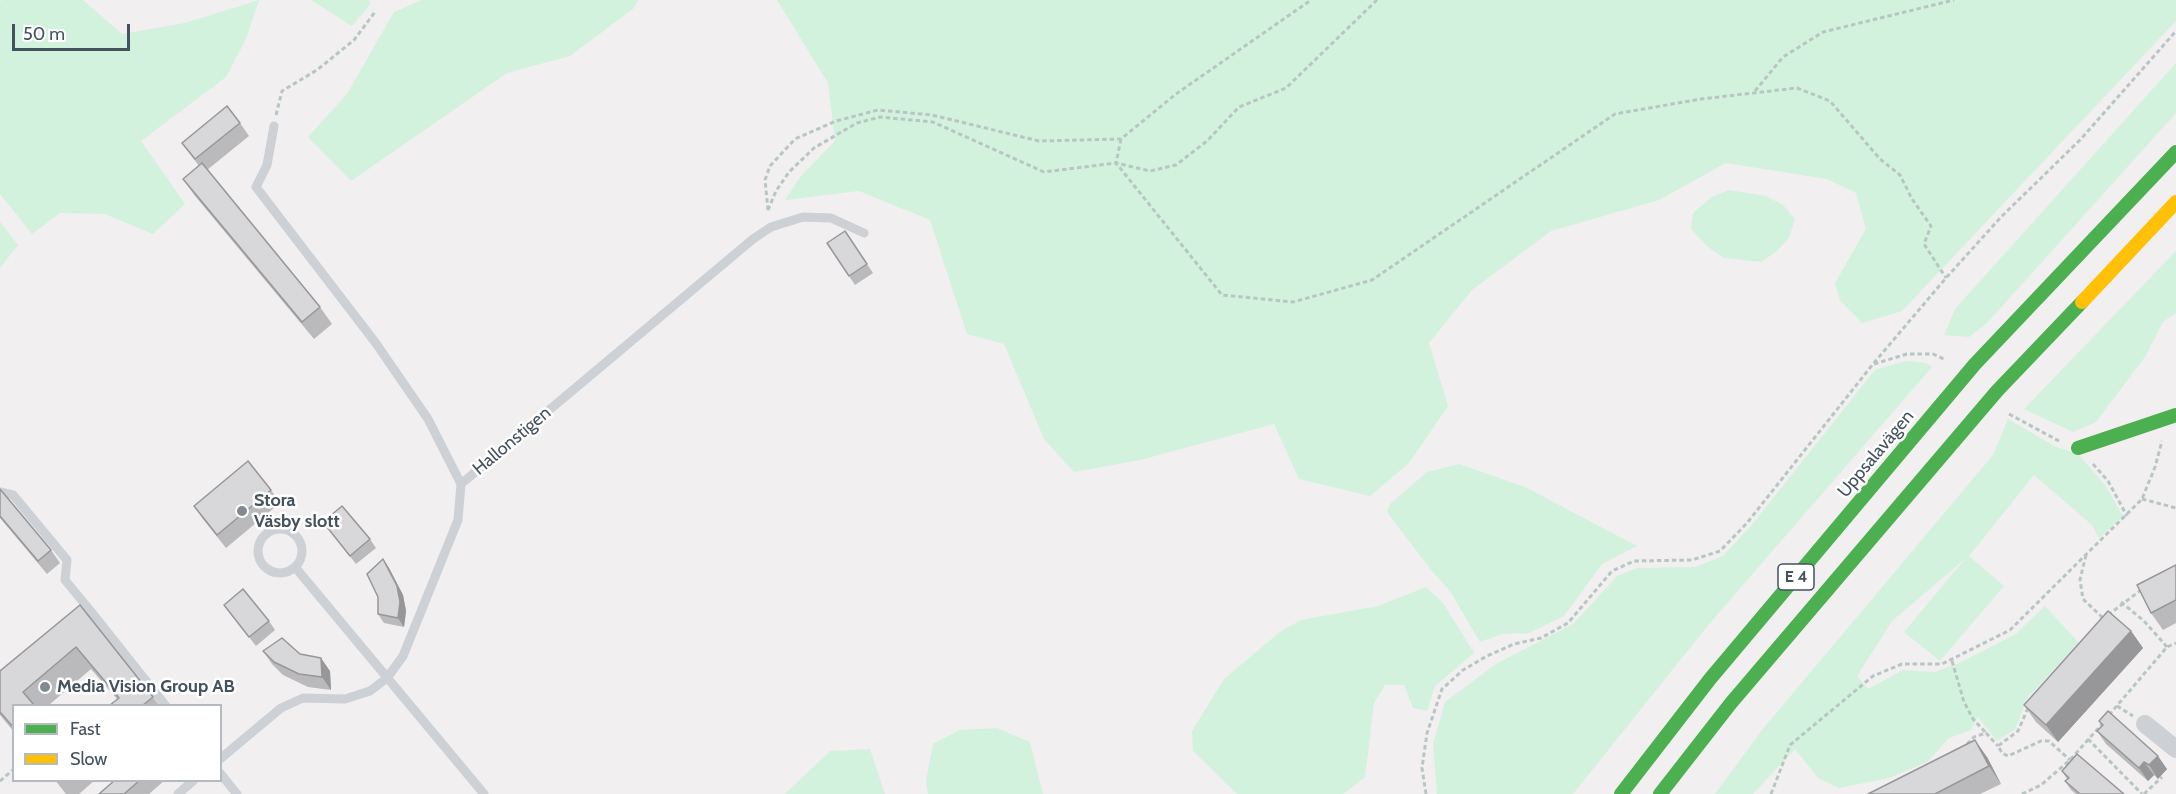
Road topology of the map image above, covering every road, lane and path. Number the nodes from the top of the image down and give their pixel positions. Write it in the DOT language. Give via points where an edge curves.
graph roads {
  1 [pos="1311,0"];
  2 [pos="1377,0"];
  3 [pos="1954,0"];
  4 [pos="375,12"];
  5 [pos="2176,31"];
  6 [pos="1755,92"];
  7 [pos="274,126"];
  8 [pos="1121,139"];
  9 [pos="2176,152"];
  10 [pos="1116,163"];
  11 [pos="2176,202"];
  12 [pos="768,210"];
  13 [pos="771,227"];
  14 [pos="864,233"];
  15 [pos="1946,278"];
  16 [pos="1873,364"];
  17 [pos="1952,364"];
  18 [pos="2171,417"];
  19 [pos="2078,448"];
  20 [pos="461,484"];
  21 [pos="0,492"];
  22 [pos="2142,499"];
  23 [pos="2176,508"];
  24 [pos="2086,554"];
  25 [pos="295,567"];
  26 [pos="2148,586"];
  27 [pos="2121,602"];
  28 [pos="93,614"];
  29 [pos="2103,618"];
  30 [pos="2096,627"];
  31 [pos="76,628"];
  32 [pos="2176,643"];
  33 [pos="2169,646"];
  34 [pos="2176,650"];
  35 [pos="1953,661"];
  36 [pos="387,678"];
  37 [pos="2031,701"];
  38 [pos="165,704"];
  39 [pos="2145,724"];
  40 [pos="1986,733"];
  41 [pos="2088,739"];
  42 [pos="1998,746"];
  43 [pos="1964,747"];
  44 [pos="2176,750"];
  45 [pos="222,757"];
  46 [pos="2070,760"];
  47 [pos="12,771"];
  48 [pos="222,775"];
  49 [pos="2162,777"];
  50 [pos="0,781"];
  51 [pos="192,782"];
  52 [pos="178,794"];
  53 [pos="237,794"];
  54 [pos="484,794"];
  55 [pos="1425,794"];
  56 [pos="1621,794"];
  57 [pos="1660,794"];
  58 [pos="1772,794"];
  59 [pos="2022,794"];
  60 [pos="2143,794"];
  1 -- 8 [label="path" via="1176,94"];
  2 -- 10 [label="path" via="1286,88 1239,107 1207,141 1176,165 1150,171"];
  3 -- 6 [label="path" via="1823,33 1783,57"];
  4 -- 7 [label="path" via="354,40 282,91"];
  5 -- 15 [label="path" via="2081,139 2001,217"];
  6 -- 10 [label="path" via="1615,114 1372,279 1293,302 1222,296"];
  6 -- 15 [label="path" via="1797,88 1830,101 1880,159 1900,175 1931,226 1924,244"];
  7 -- 20 [label="lane" via="267,165 256,187 375,342 428,419"];
  8 -- 10 [label="path"];
  8 -- 12 [label="path" via="1039,141 932,115 878,110 836,120 795,140 770,166 765,180"];
  9 -- 56 [label="main road, Uppsalavägen / E 4" via="1975,364 1710,679"];
  10 -- 12 [label="path" via="1044,172 933,122 880,117 857,123 814,148 789,172"];
  11 -- 57 [label="main road, E 4" via="1996,391 1731,703"];
  12 -- 13 [label="path"];
  13 -- 14 [label="lane, Hallonstigen" via="803,217 831,218"];
  13 -- 20 [label="lane, Hallonstigen"];
  15 -- 16 [label="path"];
  16 -- 17 [label="path" via="1907,354 1933,354"];
  16 -- 55 [label="path" via="1747,523 1720,550 1692,560 1634,561 1611,571 1568,623 1463,669 1442,690 1427,733 1422,768"];
  18 -- 19 [label="main road"];
  18 -- 22 [label="path"];
  20 -- 36 [label="lane, Hallonstigen" via="458,520 403,656"];
  21 -- 28 [label="lane" via="13,495 67,560 65,580"];
  22 -- 23 [label="path"];
  22 -- 24 [label="path"];
  24 -- 29 [label="path" via="2080,580 2083,599"];
  24 -- 35 [label="path" via="2010,630"];
  25 -- 25 [label="lane" via="302,554 294,533 280,529 266,533 259,544 262,563 278,573"];
  25 -- 36 [label="lane"];
  26 -- 27 [label="path"];
  27 -- 29 [label="path"];
  27 -- 33 [label="path"];
  28 -- 31 [label="lane"];
  28 -- 38 [label="lane"];
  29 -- 30 [label="path"];
  32 -- 33 [label="path"];
  33 -- 34 [label="path"];
  33 -- 41 [label="path"];
  35 -- 40 [label="path" via="1964,702"];
  35 -- 58 [label="path" via="1902,664 1873,676 1790,745"];
  36 -- 45 [label="lane, Hallonstigen" via="370,692 345,699 303,698 281,708"];
  36 -- 54 [label="lane"];
  37 -- 42 [label="path" via="2018,731"];
  39 -- 44 [label="street"];
  40 -- 42 [label="path"];
  40 -- 43 [label="path" via="1974,737"];
  41 -- 46 [label="path"];
  41 -- 60 [label="path"];
  42 -- 46 [label="path" via="2008,756 2049,741"];
  46 -- 59 [label="path" via="2041,785"];
  47 -- 50 [label="path"];
  48 -- 53 [label="lane"];
  49 -- 60 [label="path"];
  51 -- 52 [label="lane"];
}
